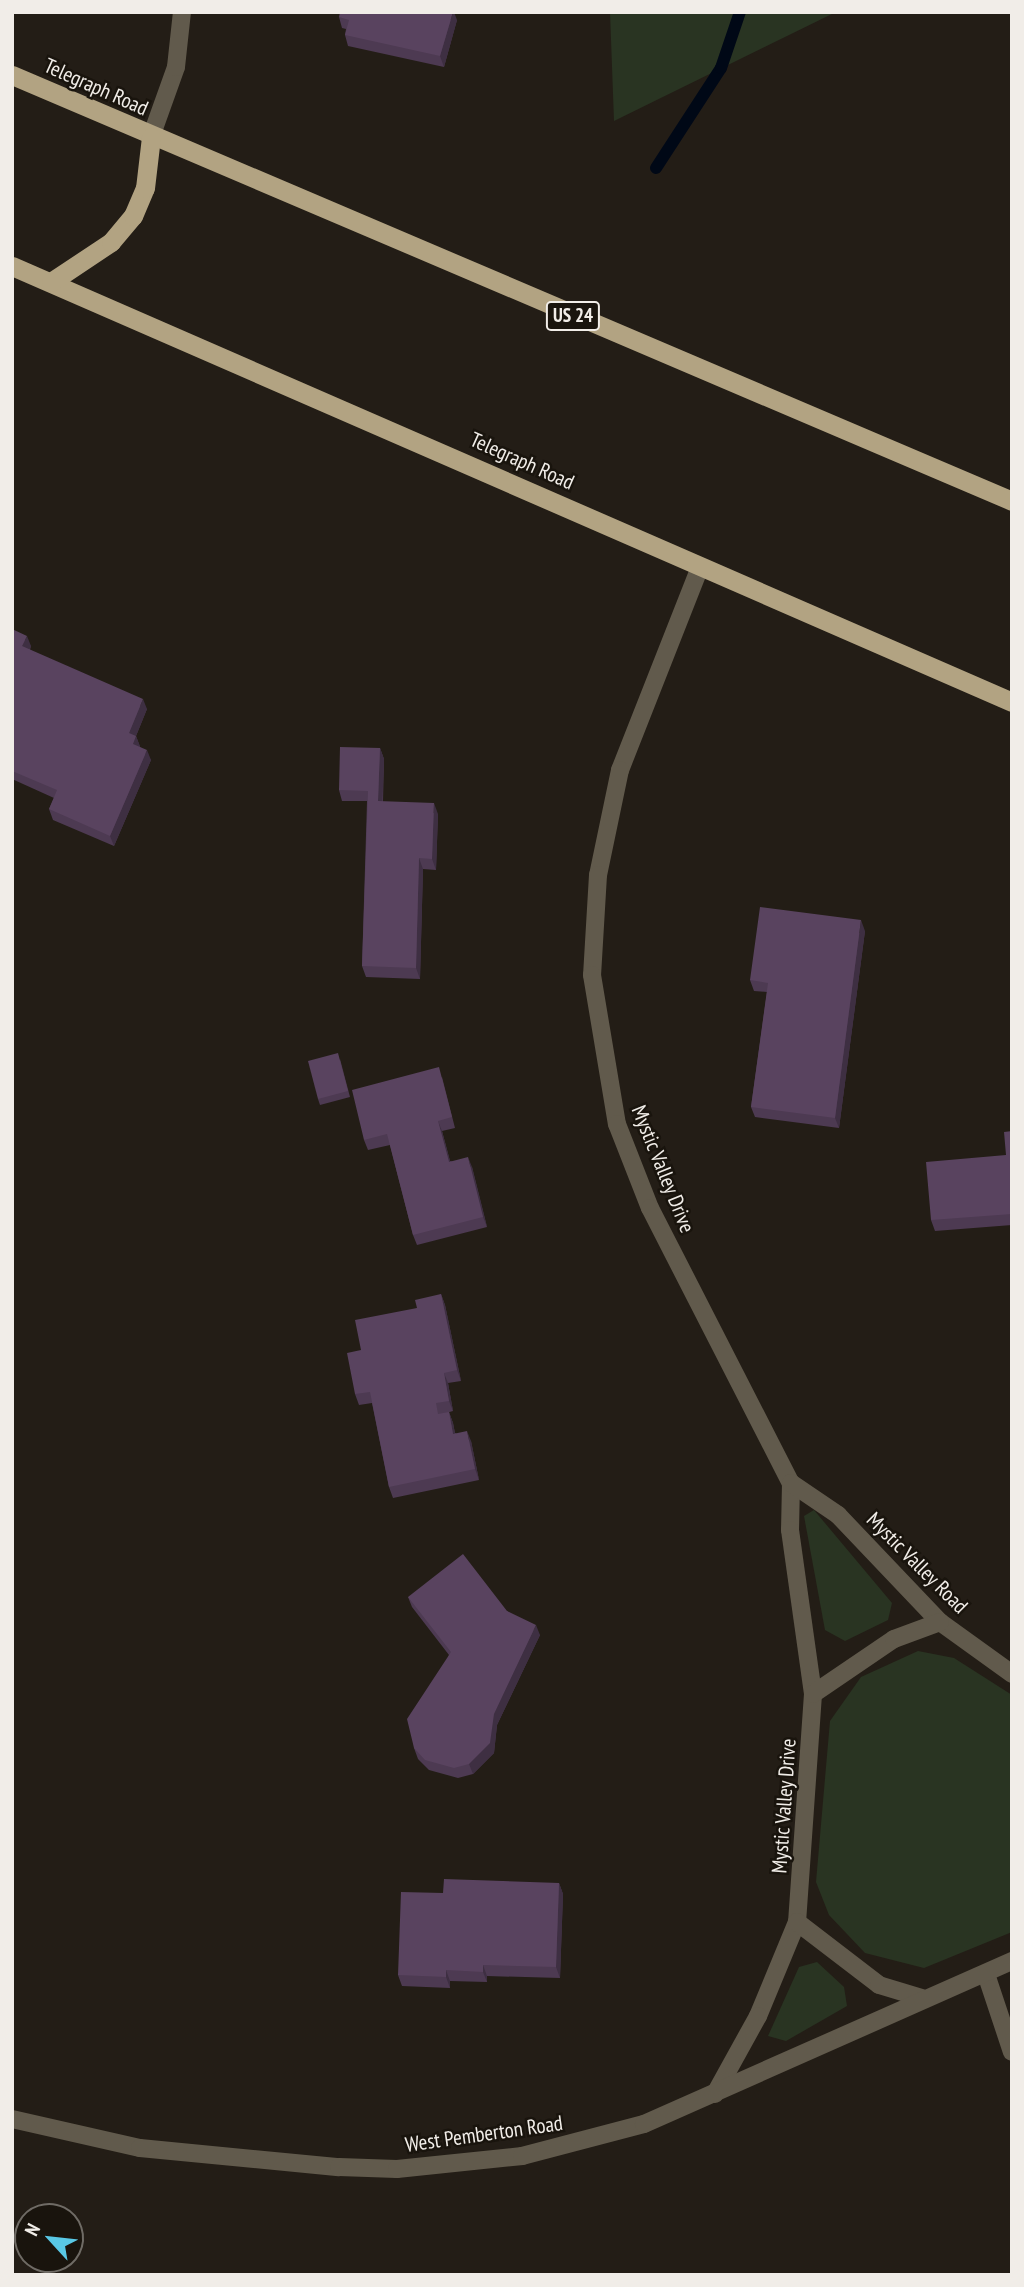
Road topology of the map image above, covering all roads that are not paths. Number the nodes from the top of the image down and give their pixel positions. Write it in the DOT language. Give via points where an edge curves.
graph roads {
  1 [pos="182,12"];
  2 [pos="12,75"];
  3 [pos="150,137"];
  4 [pos="12,266"];
  5 [pos="51,282"];
  6 [pos="1012,501"];
  7 [pos="700,567"];
  8 [pos="1012,702"];
  9 [pos="791,1483"];
  10 [pos="940,1622"];
  11 [pos="1012,1674"];
  12 [pos="813,1694"];
  13 [pos="797,1922"];
  14 [pos="1012,1961"];
  15 [pos="986,1974"];
  16 [pos="922,1998"];
  17 [pos="1012,2052"];
  18 [pos="715,2094"];
  19 [pos="12,2119"];
  1 -- 3 [label="street" via="176,67"];
  2 -- 3 [label="highway, Telegraph Road / US 24"];
  3 -- 5 [label="highway" via="145,188 133,216 111,243"];
  3 -- 6 [label="highway, Telegraph Road / US 24"];
  4 -- 5 [label="highway, Telegraph Road"];
  5 -- 7 [label="highway, Telegraph Road"];
  7 -- 8 [label="highway, Telegraph Road"];
  7 -- 9 [label="street, Mystic Valley Drive" via="636,719 610,808 592,922 593,987 604,1074 638,1179"];
  9 -- 10 [label="street, Mystic Valley Road" via="838,1515"];
  9 -- 12 [label="street, Mystic Valley Drive" via="790,1530"];
  10 -- 11 [label="street, Mystic Valley Road"];
  10 -- 12 [label="street" via="894,1639"];
  12 -- 13 [label="street, Mystic Valley Drive"];
  13 -- 16 [label="street" via="878,1985"];
  13 -- 18 [label="street, Mystic Valley Drive" via="758,2016"];
  14 -- 15 [label="street, West Pemberton Road"];
  15 -- 16 [label="street, West Pemberton Road"];
  15 -- 17 [label="street"];
  16 -- 18 [label="street, West Pemberton Road"];
  18 -- 19 [label="street, West Pemberton Road" via="579,2144 397,2169 153,2150"];
}
